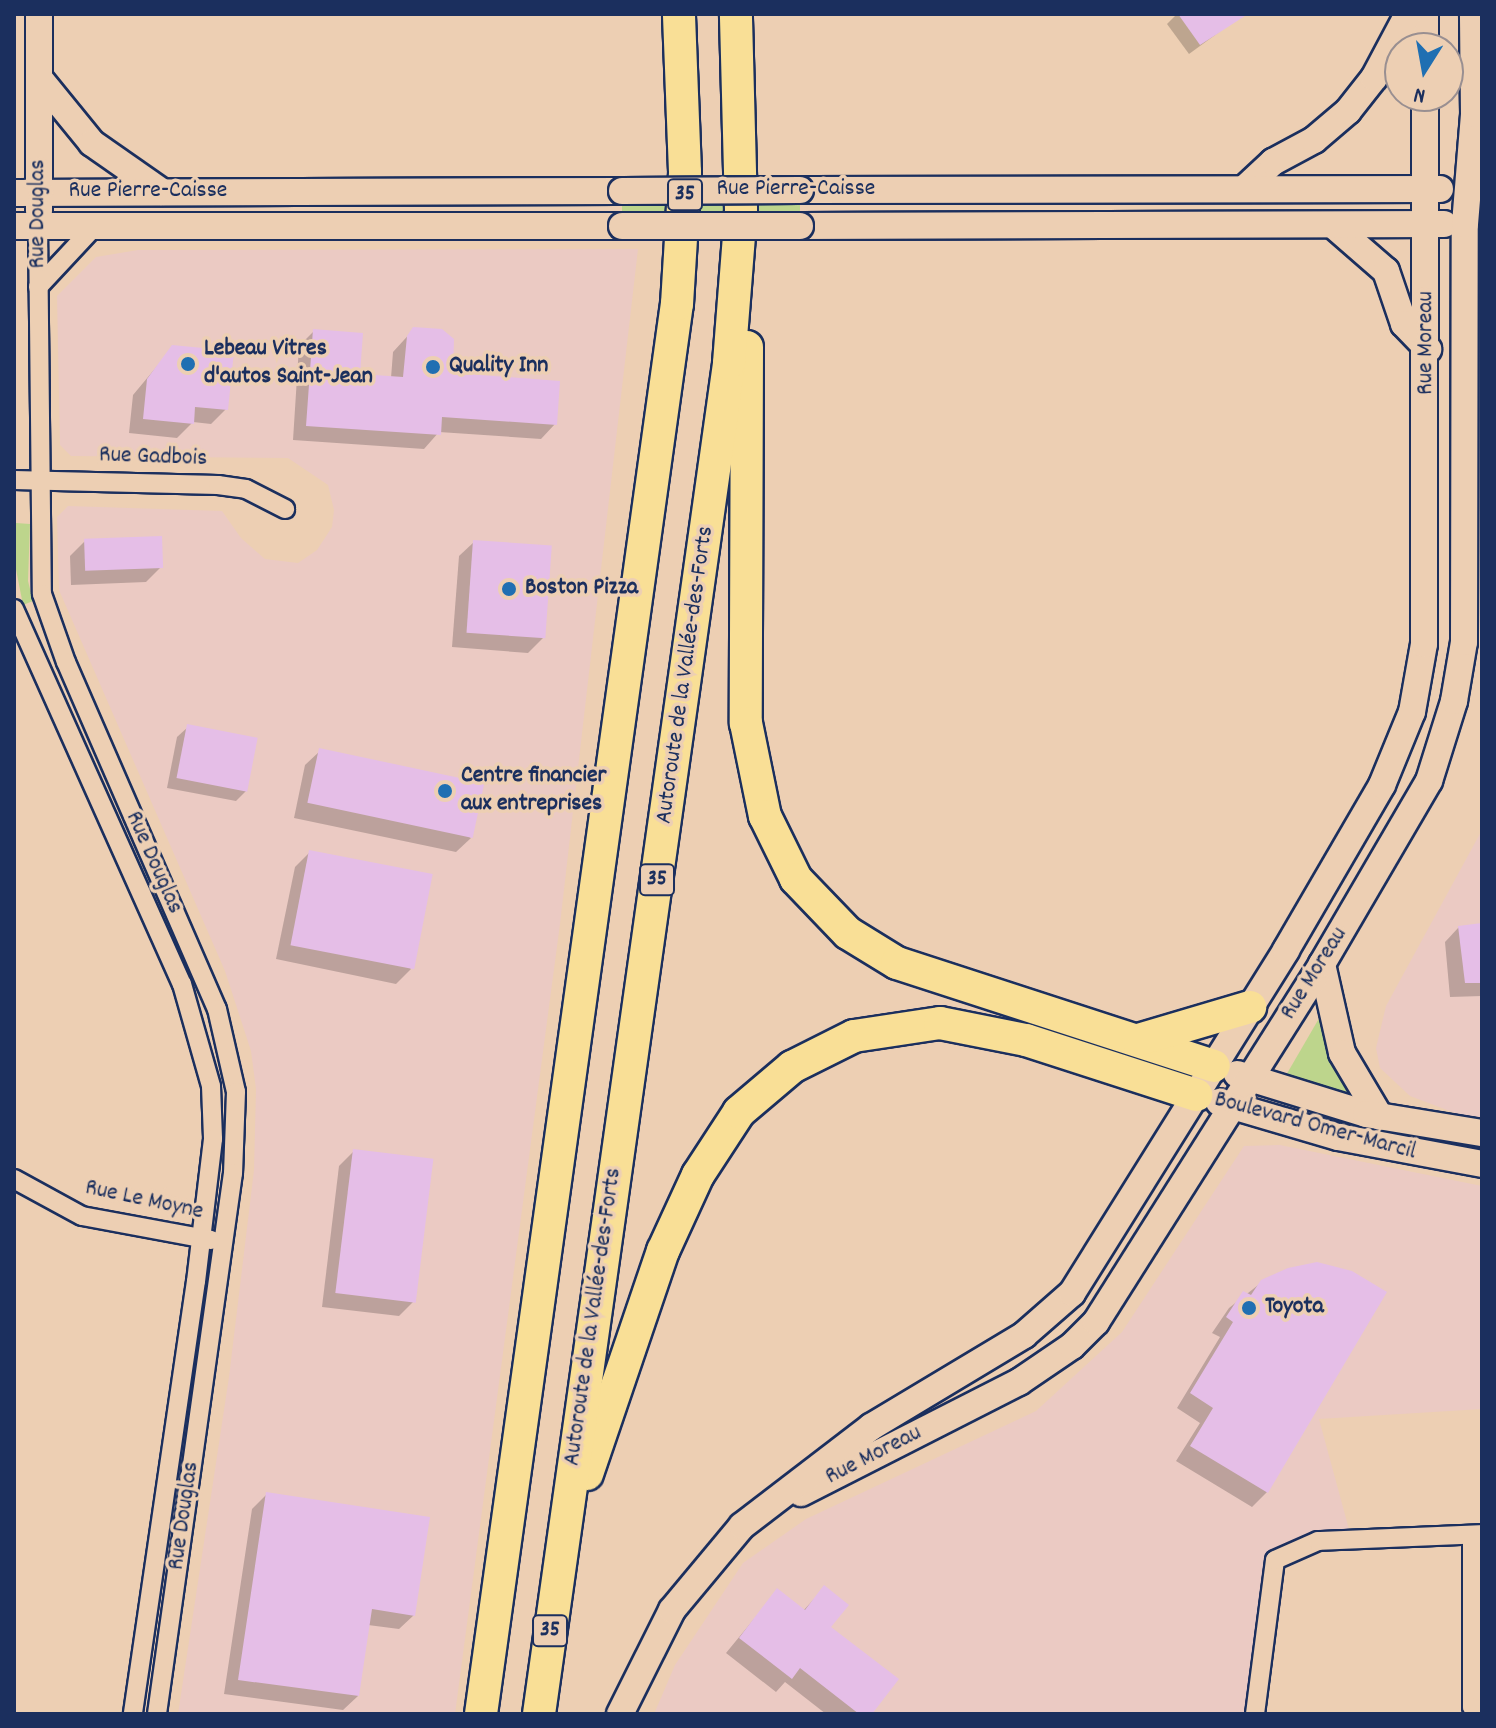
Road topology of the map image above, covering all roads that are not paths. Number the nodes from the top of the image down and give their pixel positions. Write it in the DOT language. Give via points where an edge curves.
graph roads {
  1 [pos="39,14"];
  2 [pos="660,14"];
  3 [pos="679,14"];
  4 [pos="736,14"];
  5 [pos="1408,14"];
  6 [pos="1473,14"];
  7 [pos="39,78"];
  8 [pos="1425,112"];
  9 [pos="1426,188"];
  10 [pos="1244,189"];
  11 [pos="1474,189"];
  12 [pos="162,192"];
  13 [pos="26,193"];
  14 [pos="741,209"];
  15 [pos="1427,224"];
  16 [pos="1473,224"];
  17 [pos="1333,225"];
  18 [pos="26,226"];
  19 [pos="94,227"];
  20 [pos="38,287"];
  21 [pos="1474,326"];
  22 [pos="1428,349"];
  23 [pos="668,375"];
  24 [pos="14,480"];
  25 [pos="40,480"];
  26 [pos="285,509"];
  27 [pos="50,620"];
  28 [pos="17,624"];
  29 [pos="1322,964"];
  30 [pos="1250,1007"];
  31 [pos="1138,1040"];
  32 [pos="1214,1066"];
  33 [pos="1250,1079"];
  34 [pos="1196,1095"];
  35 [pos="1233,1106"];
  36 [pos="1380,1117"];
  37 [pos="1482,1133"];
  38 [pos="1482,1164"];
  39 [pos="14,1179"];
  40 [pos="201,1239"];
  41 [pos="224,1242"];
  42 [pos="742,1526"];
  43 [pos="1477,1535"];
  44 [pos="562,1549"];
  45 [pos="133,1714"];
  46 [pos="157,1714"];
  47 [pos="481,1714"];
  48 [pos="539,1714"];
  49 [pos="620,1714"];
  50 [pos="1255,1714"];
  51 [pos="1479,1714"];
  1 -- 7 [label="main road, Rue Douglas"];
  2 -- 23 [label="highway" via="676,178"];
  3 -- 23 [label="highway, 35" via="685,172"];
  4 -- 14 [label="highway, Autoroute de la Vallée-des-Forts / 35"];
  5 -- 10 [label="main road" via="1374,78 1348,111 1314,140 1273,162"];
  6 -- 11 [label="main road, Rue Moreau"];
  7 -- 12 [label="main road" via="92,143"];
  7 -- 13 [label="main road, Rue Douglas"];
  8 -- 9 [label="main road, Rue Moreau"];
  9 -- 10 [label="main road, Rue Pierre-Caisse"];
  9 -- 11 [label="main road, Rue Pierre-Caisse"];
  9 -- 15 [label="main road, Rue Moreau"];
  10 -- 12 [label="main road, Rue Pierre-Caisse, bridge"];
  11 -- 16 [label="main road, Rue Moreau"];
  12 -- 13 [label="main road, Rue Pierre-Caisse"];
  13 -- 18 [label="main road, Rue Douglas"];
  14 -- 31 [label="highway" via="751,437 745,699 752,771 775,840 815,902 879,954 938,979"];
  14 -- 44 [label="highway, Autoroute de la Vallée-des-Forts / 35" via="722,419"];
  15 -- 16 [label="main road, Rue Pierre-Caisse"];
  15 -- 17 [label="main road, Rue Pierre-Caisse"];
  15 -- 22 [label="main road, Rue Moreau"];
  16 -- 21 [label="main road, Rue Moreau"];
  17 -- 19 [label="main road, Rue Pierre-Caisse, bridge"];
  17 -- 22 [label="main road" via="1386,271 1404,324"];
  18 -- 19 [label="main road, Rue Pierre-Caisse"];
  18 -- 20 [label="street, Rue Douglas"];
  19 -- 20 [label="street, Rue Pierre-Caisse"];
  20 -- 25 [label="street, Rue Douglas"];
  21 -- 29 [label="main road, Rue Moreau" via="1465,617 1454,701 1418,804"];
  22 -- 30 [label="main road, Rue Moreau" via="1424,633 1412,712 1375,799"];
  23 -- 47 [label="highway, 35"];
  24 -- 25 [label="street, Rue Gadbois"];
  25 -- 26 [label="street, Rue Gadbois" via="234,486"];
  25 -- 27 [label="street, Rue Douglas" via="40,574"];
  27 -- 28 [label="street"];
  27 -- 41 [label="street, Rue Douglas" via="225,1035 237,1110"];
  28 -- 40 [label="street, Rue Douglas" via="176,970 203,1045 214,1121"];
  29 -- 33 [label="main road, Rue Moreau"];
  29 -- 36 [label="main road" via="1342,1053"];
  30 -- 31 [label="highway"];
  30 -- 32 [label="main road, Rue Moreau"];
  31 -- 32 [label="highway"];
  32 -- 33 [label="main road, Boulevard Omer-Marcil"];
  32 -- 34 [label="main road, Rue Moreau"];
  33 -- 35 [label="main road, Rue Moreau"];
  33 -- 36 [label="main road, Boulevard Omer-Marcil"];
  34 -- 35 [label="main road, Boulevard Omer-Marcil"];
  34 -- 42 [label="main road, Rue Moreau" via="1092,1266 1061,1305 1024,1335 860,1434"];
  34 -- 44 [label="highway" via="1026,1040 940,1023 854,1036 778,1077 730,1123 674,1225"];
  35 -- 38 [label="main road, Boulevard Omer-Marcil" via="1361,1143"];
  35 -- 42 [label="main road, Rue Moreau" via="1107,1308 1072,1346 1019,1382"];
  36 -- 37 [label="main road, Boulevard Omer-Marcil"];
  39 -- 40 [label="street, Rue Le Moyne" via="82,1216"];
  40 -- 41 [label="street, Rue Le Moyne"];
  40 -- 45 [label="street, Rue Douglas"];
  41 -- 46 [label="street, Rue Douglas"];
  42 -- 49 [label="main road, Rue Moreau" via="672,1610"];
  43 -- 50 [label="street" via="1318,1541 1275,1560"];
  43 -- 51 [label="street" via="1472,1707"];
  44 -- 48 [label="highway, Autoroute de la Vallée-des-Forts / 35"];
}
